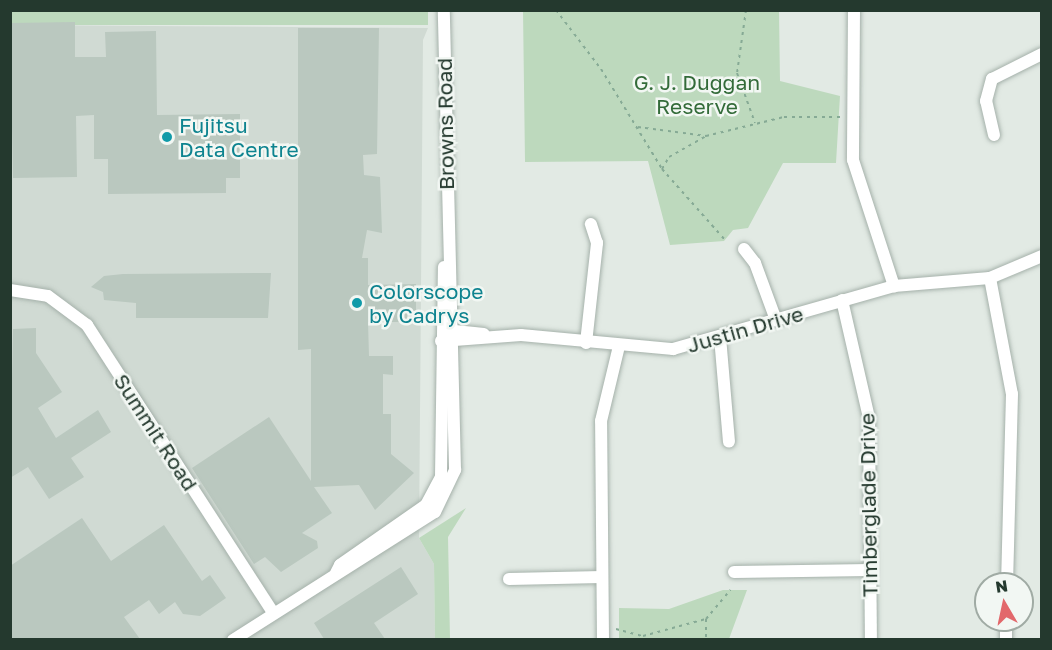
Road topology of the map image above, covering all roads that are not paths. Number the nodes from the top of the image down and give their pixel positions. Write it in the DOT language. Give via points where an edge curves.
graph roads {
  1 [pos="444,10"];
  2 [pos="854,10"];
  3 [pos="1041,54"];
  4 [pos="994,135"];
  5 [pos="591,224"];
  6 [pos="744,249"];
  7 [pos="1041,256"];
  8 [pos="990,278"];
  9 [pos="894,286"];
  10 [pos="10,290"];
  11 [pos="842,300"];
  12 [pos="776,320"];
  13 [pos="447,335"];
  14 [pos="720,337"];
  15 [pos="586,342"];
  16 [pos="619,346"];
  17 [pos="729,442"];
  18 [pos="870,570"];
  19 [pos="734,572"];
  20 [pos="1008,572"];
  21 [pos="602,576"];
  22 [pos="509,579"];
  23 [pos="273,613"];
  24 [pos="233,639"];
  25 [pos="603,639"];
  26 [pos="871,639"];
  1 -- 13 [label="street, Browns Road"];
  2 -- 9 [label="street" via="853,160"];
  3 -- 4 [label="street" via="992,79 986,101"];
  5 -- 15 [label="street" via="597,243"];
  6 -- 12 [label="street" via="755,263"];
  7 -- 8 [label="street, Justin Drive"];
  8 -- 9 [label="street, Justin Drive"];
  8 -- 20 [label="street" via="1012,394"];
  9 -- 11 [label="street, Justin Drive"];
  10 -- 23 [label="street, Summit Road" via="48,296 87,325"];
  11 -- 12 [label="street, Justin Drive"];
  11 -- 18 [label="street, Timberglade Drive" via="869,418"];
  12 -- 14 [label="street, Justin Drive"];
  13 -- 15 [label="street, Justin Drive"];
  13 -- 23 [label="street, Browns Road" via="455,470 447,494 435,512 416,525"];
  14 -- 16 [label="street, Justin Drive" via="673,349"];
  14 -- 17 [label="street"];
  15 -- 16 [label="street, Justin Drive"];
  16 -- 21 [label="street" via="601,421"];
  18 -- 19 [label="street"];
  18 -- 26 [label="street, Timberglade Drive"];
  21 -- 22 [label="street"];
  21 -- 25 [label="street"];
  23 -- 24 [label="street, Browns Road"];
}
